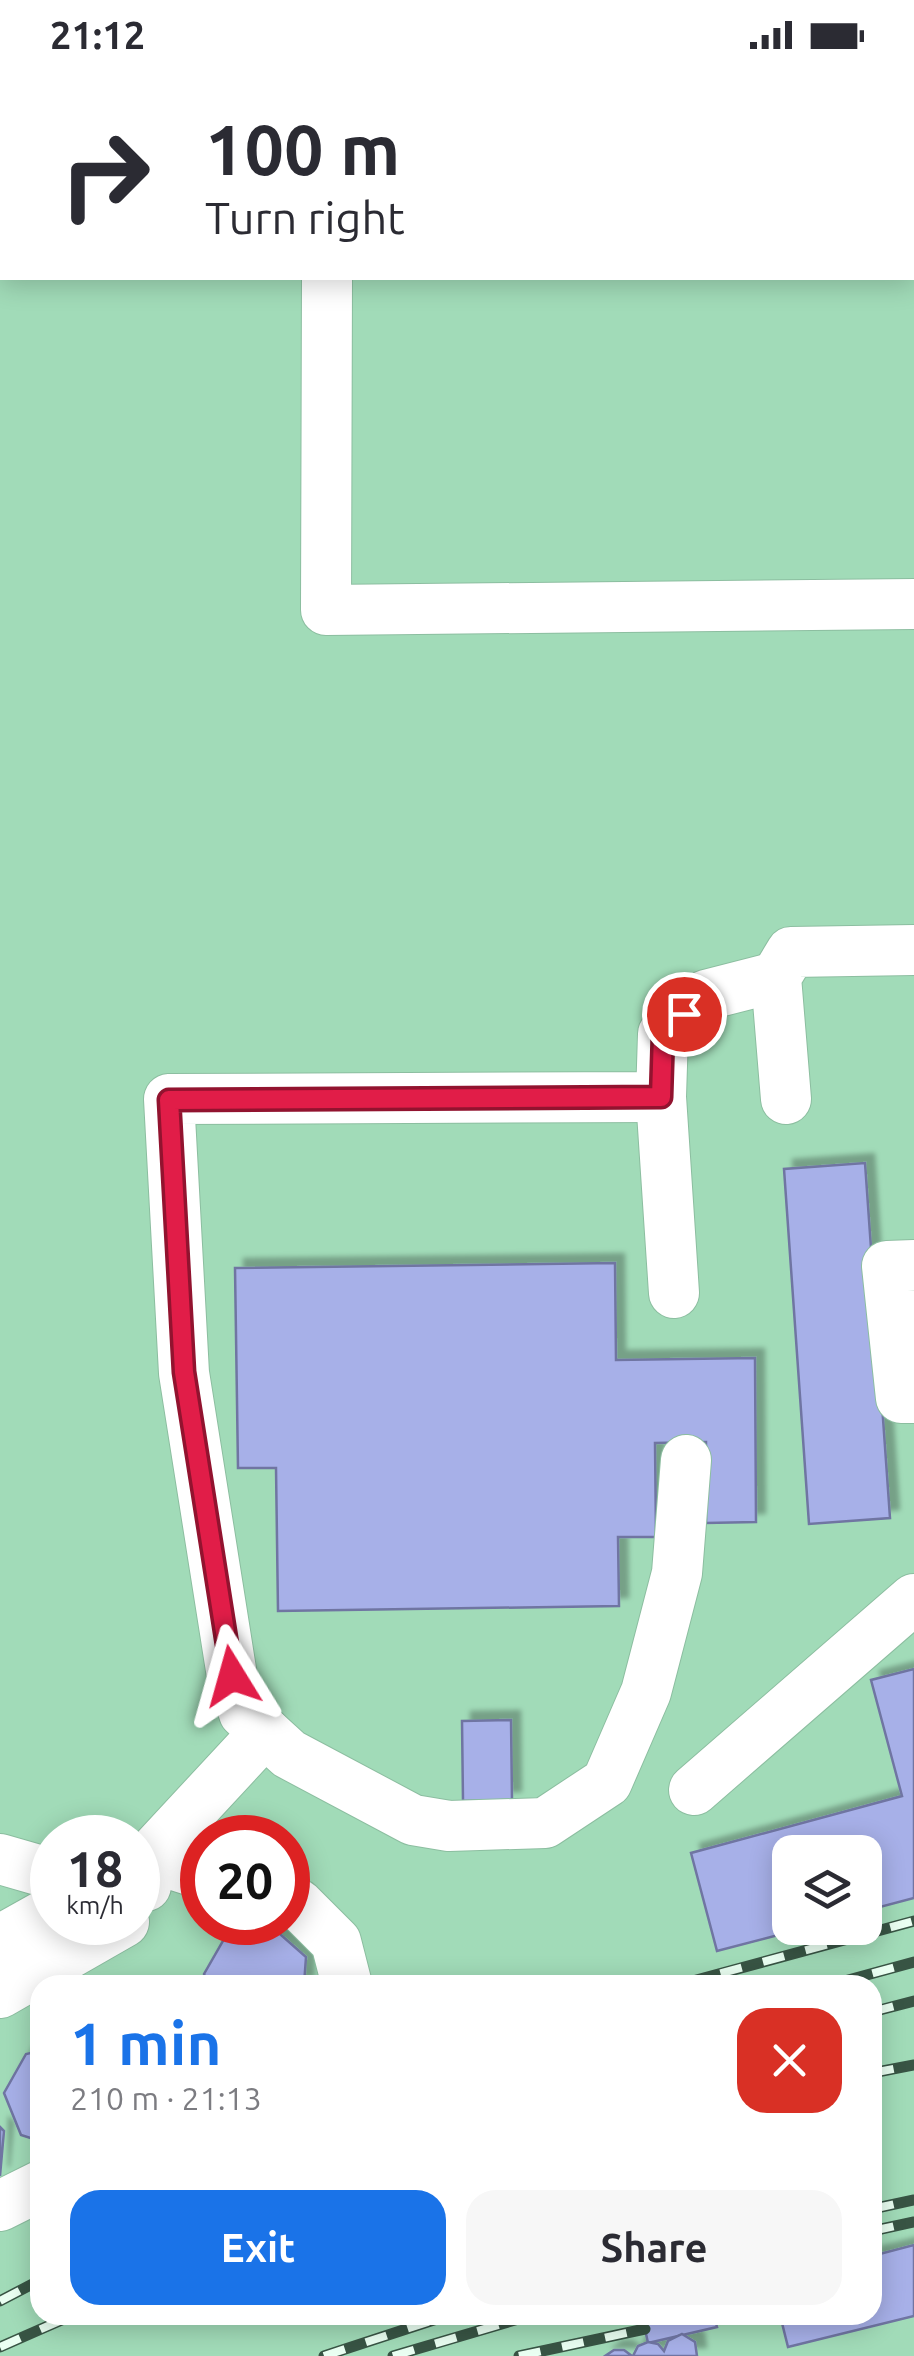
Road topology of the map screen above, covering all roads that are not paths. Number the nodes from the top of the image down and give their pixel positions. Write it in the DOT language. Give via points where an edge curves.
graph roads {
  1 [pos="327,280"];
  2 [pos="914,604"];
  3 [pos="914,950"];
  4 [pos="776,977"];
  5 [pos="661,1097"];
  6 [pos="786,1099"];
  7 [pos="914,1265"];
  8 [pos="674,1293"];
  9 [pos="914,1398"];
  10 [pos="686,1460"];
  11 [pos="914,1599"];
  12 [pos="265,1732"];
  13 [pos="694,1790"];
  14 [pos="160,1842"];
  15 [pos="0,1859"];
  16 [pos="30,1868"];
  17 [pos="310,1916"];
  18 [pos="30,1923"];
  19 [pos="0,1940"];
  20 [pos="84,1945"];
  21 [pos="31,1975"];
  22 [pos="344,1975"];
  23 [pos="30,1976"];
  24 [pos="0,1993"];
  25 [pos="30,2191"];
  26 [pos="0,2206"];
  1 -- 2 [label="lane" via="326,610"];
  3 -- 4 [label="lane" via="791,952"];
  4 -- 5 [label="lane" via="706,996 663,1034"];
  4 -- 6 [label="lane"];
  5 -- 8 [label="lane"];
  5 -- 12 [label="lane" via="169,1100 184,1372 232,1676 244,1714"];
  7 -- 9 [label="lane" via="887,1266 901,1398"];
  10 -- 12 [label="lane" via="677,1573 646,1692 606,1782 545,1822 448,1826 413,1820 290,1754"];
  11 -- 13 [label="lane"];
  12 -- 14 [label="lane"];
  15 -- 16 [label="lane"];
  17 -- 22 [label="lane" via="336,1942"];
  18 -- 19 [label="lane"];
  20 -- 21 [label="lane"];
  23 -- 24 [label="lane"];
  25 -- 26 [label="lane"];
}
